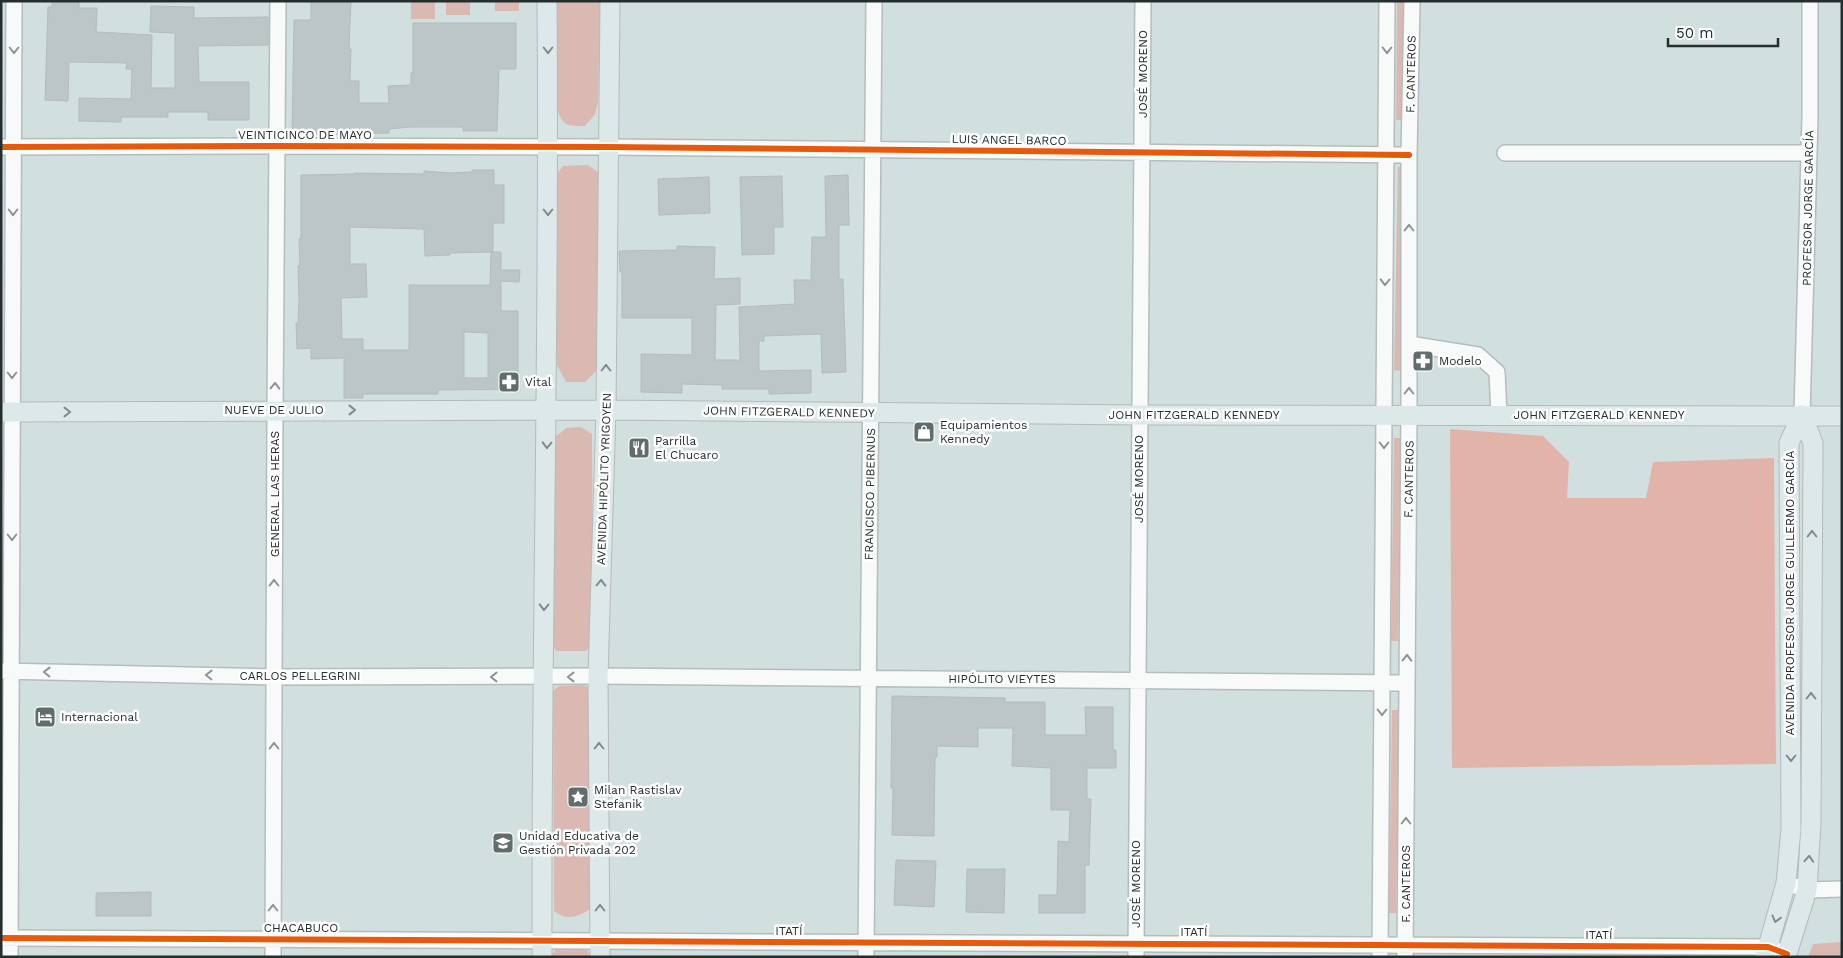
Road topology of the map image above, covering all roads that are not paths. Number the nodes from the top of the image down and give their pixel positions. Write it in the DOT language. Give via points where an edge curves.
graph roads {
  1 [pos="14,1"];
  2 [pos="278,1"];
  3 [pos="547,1"];
  4 [pos="610,1"];
  5 [pos="874,1"];
  6 [pos="1143,1"];
  7 [pos="1388,1"];
  8 [pos="1412,1"];
  9 [pos="1810,1"];
  10 [pos="277,146"];
  11 [pos="7,147"];
  12 [pos="548,147"];
  13 [pos="608,148"];
  14 [pos="872,150"];
  15 [pos="1142,153"];
  16 [pos="1504,153"];
  17 [pos="1809,153"];
  18 [pos="1386,155"];
  19 [pos="1410,155"];
  20 [pos="1410,344"];
  21 [pos="275,410"];
  22 [pos="606,410"];
  23 [pos="547,411"];
  24 [pos="6,412"];
  25 [pos="870,413"];
  26 [pos="1140,415"];
  27 [pos="1384,415"];
  28 [pos="1410,415"];
  29 [pos="1499,415"];
  30 [pos="1802,415"];
  31 [pos="1842,416"];
  32 [pos="6,671"];
  33 [pos="598,676"];
  34 [pos="274,677"];
  35 [pos="543,677"];
  36 [pos="868,678"];
  37 [pos="1138,681"];
  38 [pos="1382,682"];
  39 [pos="1406,683"];
  40 [pos="1786,883"];
  41 [pos="1842,888"];
  42 [pos="1807,890"];
  43 [pos="6,938"];
  44 [pos="273,939"];
  45 [pos="542,949"];
  46 [pos="600,949"];
  47 [pos="866,949"];
  48 [pos="1136,950"];
  49 [pos="1380,951"];
  50 [pos="1405,951"];
  51 [pos="1767,952"];
  52 [pos="1787,955"];
  53 [pos="10,957"];
  54 [pos="273,957"];
  1 -- 11 [label="street, one-way"];
  2 -- 10 [label="street, GENERAL LAS HERAS"];
  3 -- 12 [label="main road, one-way"];
  4 -- 13 [label="main road, AVENIDA HIPÓLITO YRIGOYEN"];
  5 -- 14 [label="street, FRANCISCO PIBERNUS"];
  6 -- 15 [label="street, JOSÉ MORENO"];
  7 -- 18 [label="street, F. CANTEROS, one-way"];
  8 -- 19 [label="street, F. CANTEROS"];
  9 -- 17 [label="street, PROFESOR JORGE GARCÍA"];
  10 -- 11 [label="street, VEINTICINCO DE MAYO"];
  10 -- 12 [label="street, VEINTICINCO DE MAYO"];
  21 -- 10 [label="street, GENERAL LAS HERAS, one-way"];
  11 -- 24 [label="street, one-way"];
  12 -- 13 [label="street, VEINTICINCO DE MAYO"];
  12 -- 23 [label="main road, one-way"];
  13 -- 14 [label="street, LUIS ANGEL BARCO"];
  22 -- 13 [label="main road, AVENIDA HIPÓLITO YRIGOYEN, one-way"];
  14 -- 15 [label="street, LUIS ANGEL BARCO"];
  14 -- 25 [label="street, FRANCISCO PIBERNUS"];
  15 -- 18 [label="street, LUIS ANGEL BARCO"];
  15 -- 26 [label="street, JOSÉ MORENO"];
  16 -- 17 [label="street"];
  17 -- 30 [label="street, PROFESOR JORGE GARCÍA"];
  18 -- 19 [label="street, LUIS ANGEL BARCO"];
  18 -- 27 [label="street, F. CANTEROS, one-way"];
  20 -- 19 [label="street, F. CANTEROS, one-way"];
  28 -- 20 [label="street, F. CANTEROS, one-way"];
  20 -- 29 [label="street" via="1478,355 1490,364 1497,372"];
  21 -- 23 [label="main road, NUEVE DE JULIO, one-way"];
  24 -- 21 [label="main road, NUEVE DE JULIO, one-way"];
  34 -- 21 [label="street, GENERAL LAS HERAS, one-way"];
  22 -- 23 [label="main road, JOHN FITZGERALD KENNEDY"];
  22 -- 25 [label="main road, JOHN FITZGERALD KENNEDY"];
  33 -- 22 [label="main road, AVENIDA HIPÓLITO YRIGOYEN, one-way"];
  23 -- 35 [label="main road, one-way"];
  24 -- 32 [label="street, one-way"];
  25 -- 26 [label="main road, JOHN FITZGERALD KENNEDY"];
  25 -- 36 [label="street, FRANCISCO PIBERNUS"];
  26 -- 27 [label="main road, JOHN FITZGERALD KENNEDY"];
  26 -- 37 [label="street, JOSÉ MORENO"];
  27 -- 28 [label="main road, JOHN FITZGERALD KENNEDY"];
  27 -- 38 [label="street, F. CANTEROS, one-way"];
  28 -- 29 [label="main road, JOHN FITZGERALD KENNEDY"];
  39 -- 28 [label="street, F. CANTEROS, one-way"];
  29 -- 30 [label="main road, JOHN FITZGERALD KENNEDY"];
  30 -- 31 [label="main road, JOHN FITZGERALD KENNEDY"];
  30 -- 40 [label="main road, AVENIDA PROFESOR JORGE GUILLERMO GARCÍA, one-way" via="1789,443 1791,829"];
  42 -- 30 [label="main road, AVENIDA PROFESOR JORGE GUILLERMO GARCÍA, one-way" via="1811,823 1813,443"];
  34 -- 32 [label="street, CARLOS PELLEGRINI, one-way"];
  32 -- 43 [label="street"];
  33 -- 35 [label="street, CARLOS PELLEGRINI, one-way"];
  33 -- 36 [label="street, HIPÓLITO VIEYTES"];
  46 -- 33 [label="main road, AVENIDA HIPÓLITO YRIGOYEN, one-way"];
  35 -- 34 [label="street, CARLOS PELLEGRINI, one-way"];
  44 -- 34 [label="street, GENERAL LAS HERAS, one-way"];
  35 -- 45 [label="main road"];
  36 -- 37 [label="street, HIPÓLITO VIEYTES"];
  36 -- 47 [label="street, FRANCISCO PIBERNUS"];
  37 -- 38 [label="street, HIPÓLITO VIEYTES"];
  37 -- 48 [label="street, JOSÉ MORENO"];
  38 -- 39 [label="street, HIPÓLITO VIEYTES"];
  38 -- 49 [label="street, F. CANTEROS, one-way"];
  50 -- 39 [label="street, F. CANTEROS, one-way"];
  40 -- 42 [label="street"];
  40 -- 51 [label="main road, AVENIDA PROFESOR JORGE GUILLERMO GARCÍA, one-way"];
  41 -- 42 [label="street"];
  42 -- 52 [label="main road, AVENIDA PROFESOR JORGE GUILLERMO GARCÍA"];
  43 -- 44 [label="street, CHACABUCO"];
  43 -- 53 [label="street"];
  44 -- 45 [label="street, CHACABUCO"];
  44 -- 54 [label="street, GENERAL LAS HERAS"];
  45 -- 46 [label="street, CHACABUCO"];
  46 -- 47 [label="street, ITATÍ"];
  47 -- 48 [label="street, ITATÍ"];
  48 -- 49 [label="street, ITATÍ"];
  49 -- 50 [label="street, ITATÍ"];
  50 -- 51 [label="street, ITATÍ"];
  51 -- 52 [label="street, ITATÍ"];
}
